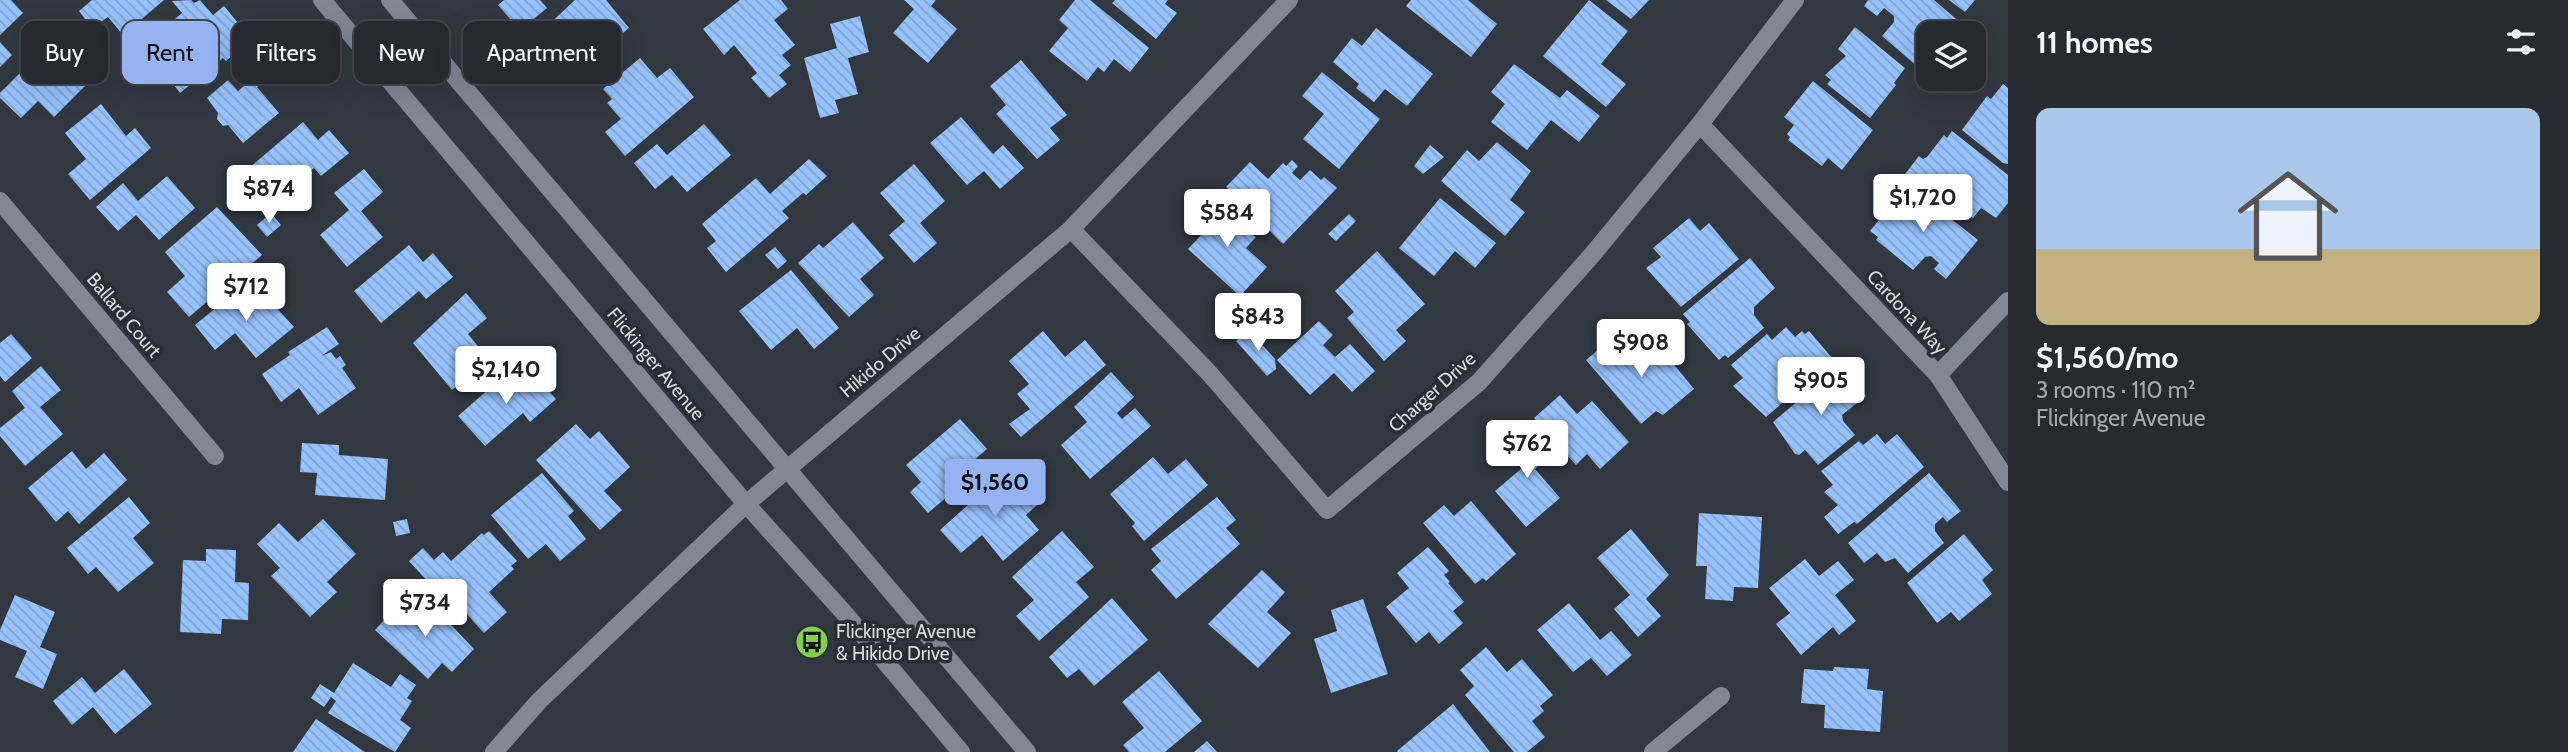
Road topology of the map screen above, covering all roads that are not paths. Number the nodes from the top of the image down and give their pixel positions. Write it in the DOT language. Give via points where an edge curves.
graph roads {
  1 [pos="322,0"];
  2 [pos="390,0"];
  3 [pos="1289,0"];
  4 [pos="1795,0"];
  5 [pos="1700,124"];
  6 [pos="0,201"];
  7 [pos="1071,229"];
  8 [pos="2008,301"];
  9 [pos="1938,375"];
  10 [pos="215,456"];
  11 [pos="787,469"];
  12 [pos="2008,482"];
  13 [pos="746,504"];
  14 [pos="1721,696"];
  15 [pos="494,752"];
  16 [pos="961,752"];
  17 [pos="1027,752"];
  18 [pos="1653,752"];
  1 -- 13 [label="street, Flickinger Avenue"];
  2 -- 11 [label="street, Flickinger Avenue"];
  3 -- 7 [label="street, Hikido Drive"];
  4 -- 5 [label="street, Charger Drive"];
  5 -- 7 [label="street, Charger Drive" via="1479,382 1327,510 1210,374"];
  5 -- 9 [label="street, Cardona Way"];
  6 -- 10 [label="street, Ballard Court"];
  7 -- 11 [label="street, Hikido Drive"];
  8 -- 9 [label="street"];
  9 -- 12 [label="street, Cardona Way"];
  11 -- 13 [label="street, Hikido Drive"];
  11 -- 17 [label="street, Flickinger Avenue"];
  13 -- 15 [label="street, Hikido Drive" via="539,701"];
  13 -- 16 [label="street, Flickinger Avenue"];
  14 -- 18 [label="street"];
}
